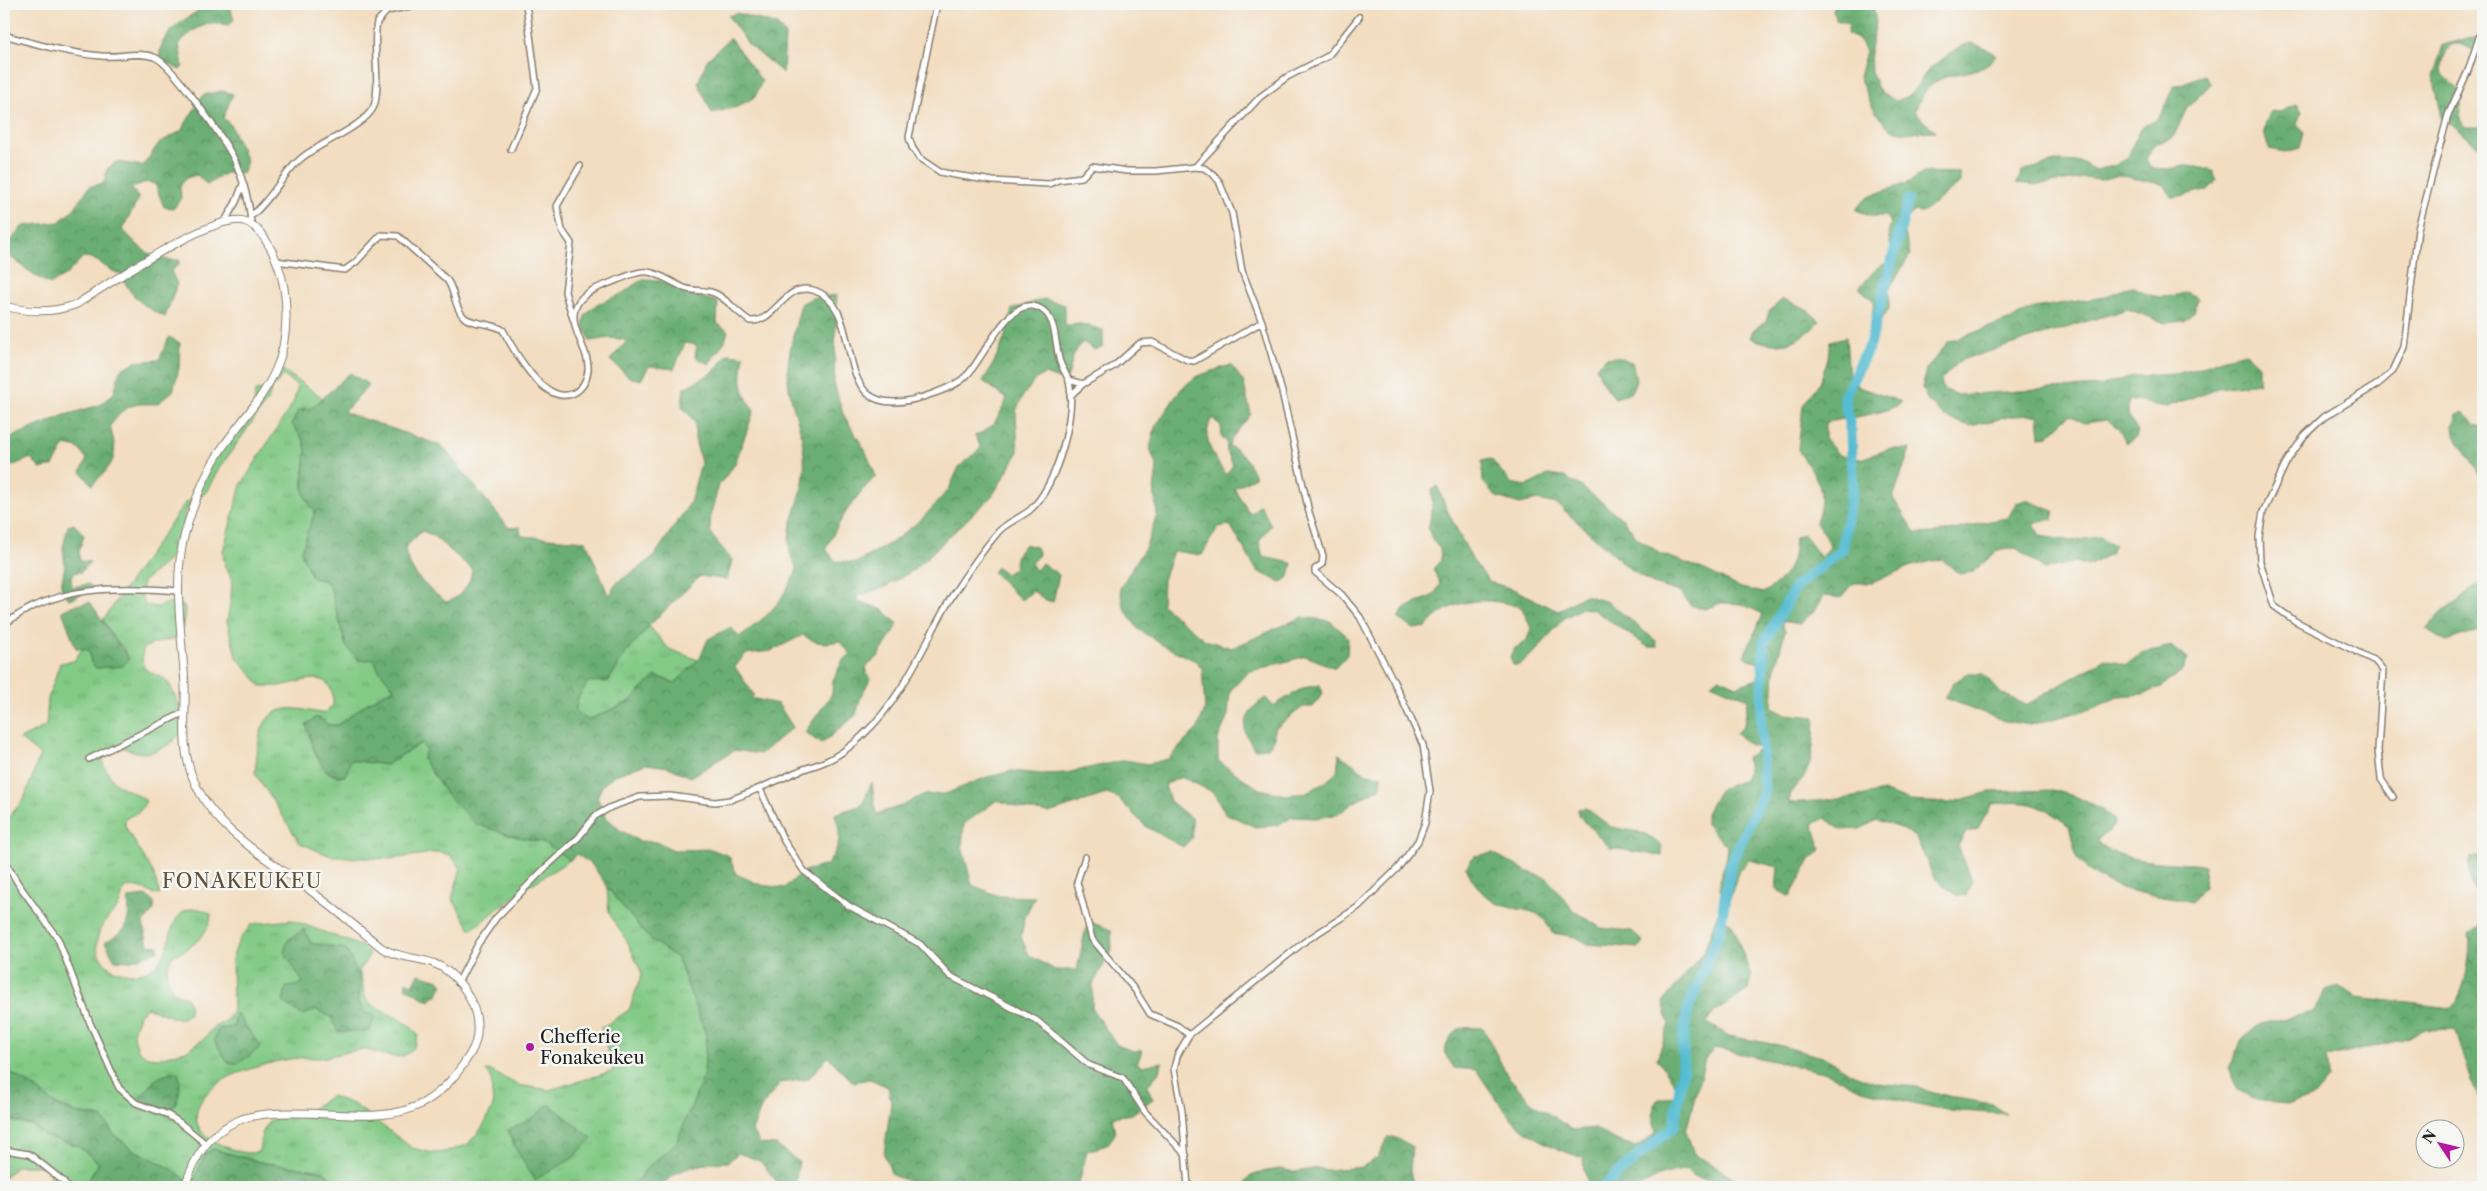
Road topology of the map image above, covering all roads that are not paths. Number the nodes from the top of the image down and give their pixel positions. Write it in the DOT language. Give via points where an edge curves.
graph roads {
  1 [pos="419,4"];
  2 [pos="526,4"];
  3 [pos="937,4"];
  4 [pos="1359,17"];
  5 [pos="2483,25"];
  6 [pos="4,35"];
  7 [pos="510,149"];
  8 [pos="580,166"];
  9 [pos="1195,167"];
  10 [pos="243,184"];
  11 [pos="251,220"];
  12 [pos="225,221"];
  13 [pos="276,260"];
  14 [pos="4,306"];
  15 [pos="1262,322"];
  16 [pos="574,324"];
  17 [pos="1069,380"];
  18 [pos="1083,384"];
  19 [pos="1070,396"];
  20 [pos="179,591"];
  21 [pos="4,625"];
  22 [pos="183,714"];
  23 [pos="89,759"];
  24 [pos="760,789"];
  25 [pos="2393,797"];
  26 [pos="1085,857"];
  27 [pos="4,860"];
  28 [pos="458,983"];
  29 [pos="1189,1035"];
  30 [pos="206,1144"];
  31 [pos="4,1150"];
  32 [pos="1186,1155"];
  33 [pos="67,1187"];
  34 [pos="185,1187"];
  35 [pos="1188,1187"];
  1 -- 11 [label="street" via="387,11 378,22 375,100 370,112 300,159"];
  2 -- 7 [label="street" via="537,88"];
  3 -- 9 [label="street" via="909,137 919,158 930,167 993,181 1049,184 1082,177 1092,166 1127,171"];
  4 -- 9 [label="street" via="1328,56 1287,77 1260,97"];
  5 -- 25 [label="street" via="2468,71 2448,115 2418,229 2404,347 2392,371 2378,384 2324,417 2306,435 2287,461 2272,492 2263,512 2259,537 2260,562 2274,606 2295,621 2375,661 2383,670 2378,750 2382,779"];
  6 -- 10 [label="street" via="78,54 155,57 175,75 226,145"];
  8 -- 16 [label="street" via="557,206 562,230 571,243 565,292"];
  9 -- 15 [label="street" via="1214,174 1224,191 1232,213 1242,271"];
  10 -- 11 [label="street"];
  10 -- 12 [label="street"];
  11 -- 12 [label="street"];
  11 -- 13 [label="street"];
  12 -- 14 [label="street" via="171,247 77,304 48,310"];
  13 -- 16 [label="street" via="345,270 381,235 398,236 452,286 463,317 496,325 503,330 538,382 554,394 570,395 586,379 587,360"];
  13 -- 20 [label="street" via="282,279 285,310 280,359 271,379 220,451 206,478 185,534"];
  15 -- 18 [label="street" via="1194,361 1152,342 1140,343 1108,370"];
  15 -- 29 [label="street" via="1323,556 1322,564 1315,572 1353,607 1393,680 1423,745 1428,770 1429,806 1418,841 1387,880 1358,907 1304,942"];
  16 -- 17 [label="street" via="576,308 588,292 640,271 658,274 687,289 713,292 750,321 762,319 789,294 809,289 823,295 837,310 861,387 870,396 889,402 913,400 959,382 980,360 1004,320 1015,311 1032,307 1042,309 1050,319 1060,362"];
  17 -- 18 [label="street"];
  17 -- 19 [label="street"];
  18 -- 19 [label="street"];
  19 -- 24 [label="street" via="1062,450 1053,479 1029,511 1004,526 978,560 952,596 879,719 826,762"];
  20 -- 21 [label="street" via="114,588 73,593 37,604"];
  20 -- 22 [label="street" via="185,689"];
  22 -- 23 [label="street"];
  22 -- 28 [label="street" via="185,748 191,773 204,803 218,819 382,948 433,963"];
  24 -- 28 [label="street" via="724,802 670,796 640,797 602,811 496,918"];
  24 -- 32 [label="street" via="784,841 804,871 850,906 920,944 950,976 1036,1020 1090,1065 1123,1078 1145,1112"];
  26 -- 29 [label="street" via="1078,882 1092,939 1135,990 1150,1014 1178,1026"];
  27 -- 30 [label="street" via="58,939 119,1088 136,1103 179,1122"];
  28 -- 30 [label="street" via="474,1009 478,1030 475,1045 451,1080 430,1100 394,1115 276,1113 248,1117 226,1126"];
  29 -- 32 [label="street" via="1177,1056 1174,1069"];
  30 -- 34 [label="street" via="197,1156"];
  31 -- 33 [label="street" via="29,1154"];
  32 -- 35 [label="street"];
}
